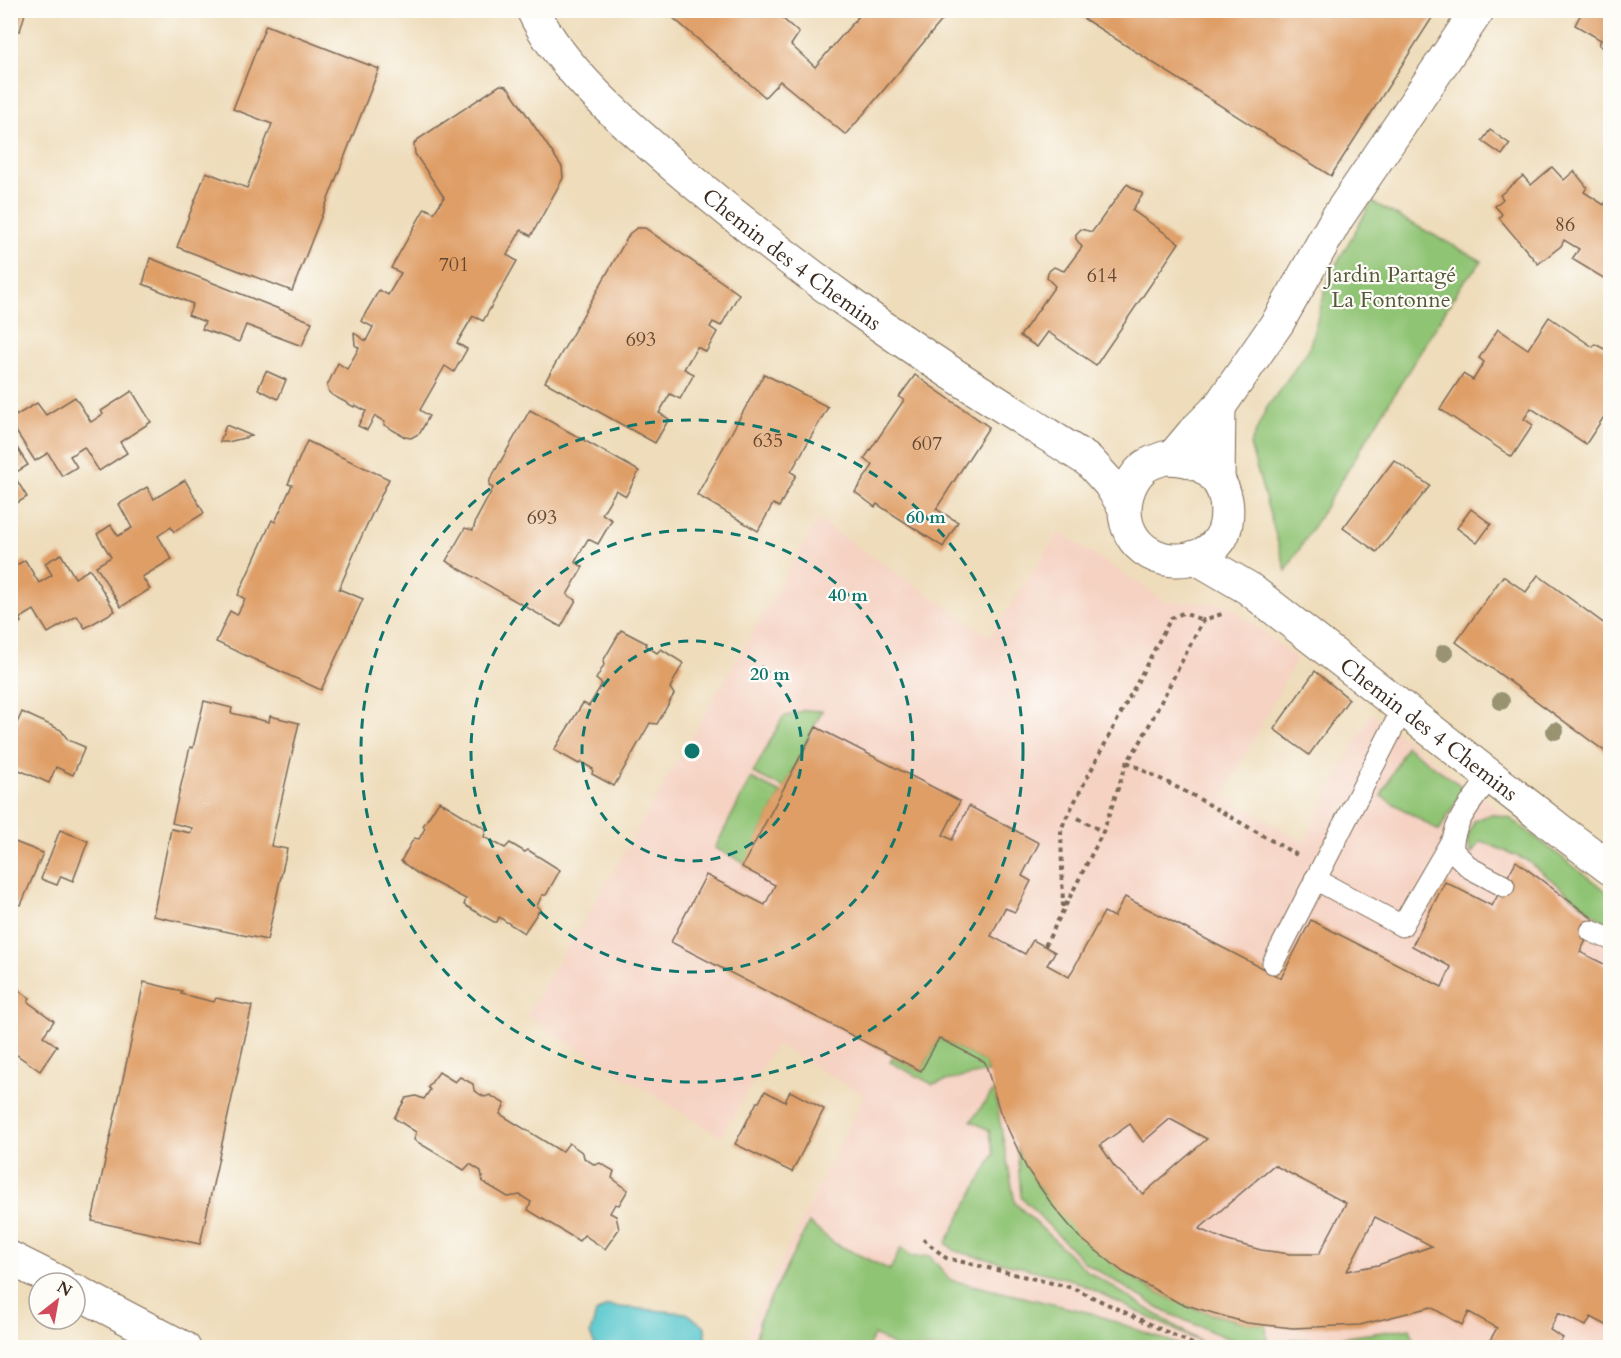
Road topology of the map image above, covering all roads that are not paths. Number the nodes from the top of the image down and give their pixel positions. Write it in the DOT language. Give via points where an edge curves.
graph roads {
  1 [pos="534,10"];
  2 [pos="1478,10"];
  3 [pos="1219,407"];
  4 [pos="1089,461"];
  5 [pos="1158,462"];
  6 [pos="1218,481"];
  7 [pos="1124,506"];
  8 [pos="1222,538"];
  9 [pos="1195,557"];
  10 [pos="1248,588"];
  11 [pos="1403,708"];
  12 [pos="1490,776"];
  13 [pos="1452,840"];
  14 [pos="1611,868"];
  15 [pos="1318,874"];
  16 [pos="1504,886"];
  17 [pos="1591,931"];
  18 [pos="1611,939"];
  19 [pos="1273,963"];
  20 [pos="10,1258"];
  21 [pos="36,1271"];
  22 [pos="87,1296"];
  23 [pos="184,1347"];
  1 -- 4 [label="street, Chemin des 4 Chemins" via="542,30 593,92 733,215 861,312"];
  2 -- 3 [label="street" via="1337,218 1278,322"];
  3 -- 5 [label="street"];
  3 -- 6 [label="street"];
  4 -- 5 [label="street, Chemin des 4 Chemins" via="1120,466"];
  4 -- 7 [label="street, Chemin des 4 Chemins"];
  5 -- 6 [label="street" via="1190,460"];
  5 -- 7 [label="street" via="1131,481"];
  6 -- 8 [label="street" via="1226,496"];
  7 -- 9 [label="street" via="1129,532 1139,546 1170,561"];
  8 -- 9 [label="street"];
  8 -- 10 [label="street, Chemin des 4 Chemins"];
  9 -- 10 [label="street, Chemin des 4 Chemins"];
  10 -- 11 [label="street, Chemin des 4 Chemins"];
  11 -- 12 [label="street, Chemin des 4 Chemins"];
  11 -- 15 [label="lane"];
  12 -- 13 [label="lane" via="1454,830"];
  12 -- 14 [label="street, Chemin des 4 Chemins"];
  13 -- 15 [label="lane" via="1402,926"];
  13 -- 16 [label="lane" via="1453,851 1470,868"];
  15 -- 19 [label="lane"];
  17 -- 18 [label="lane"];
  20 -- 21 [label="street"];
  22 -- 23 [label="street"];
}
